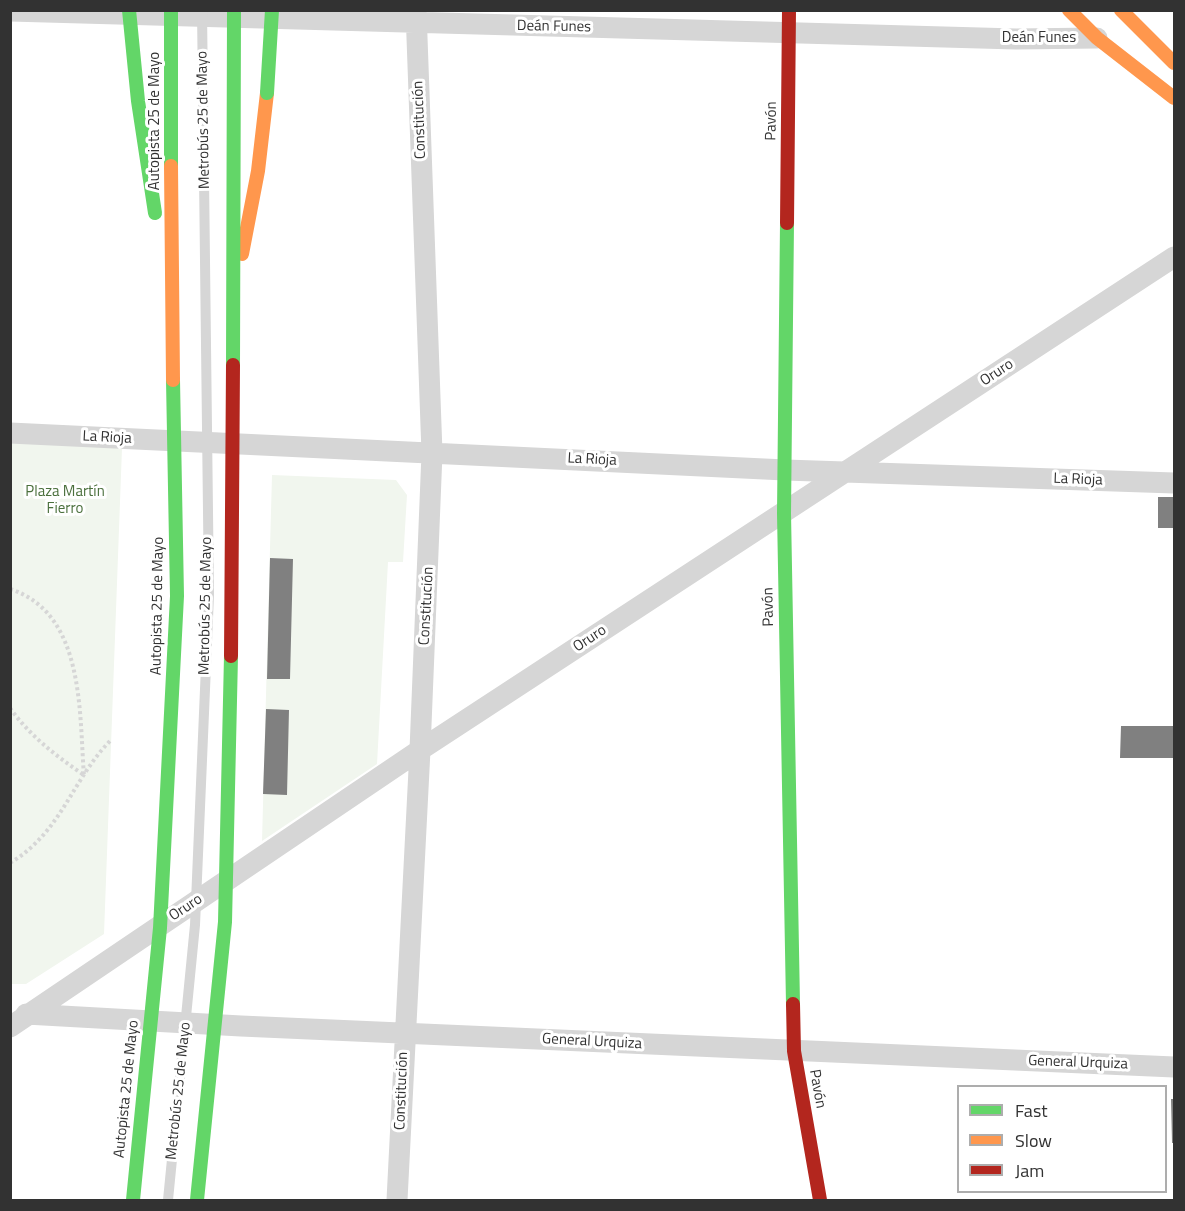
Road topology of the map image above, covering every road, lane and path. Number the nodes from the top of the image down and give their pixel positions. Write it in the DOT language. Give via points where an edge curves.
graph roads {
  1 [pos="129,10"];
  2 [pos="171,10"];
  3 [pos="202,10"];
  4 [pos="234,10"];
  5 [pos="272,10"];
  6 [pos="789,10"];
  7 [pos="1069,10"];
  8 [pos="1121,10"];
  9 [pos="10,11"];
  10 [pos="416,17"];
  11 [pos="790,33"];
  12 [pos="1097,38"];
  13 [pos="1174,63"];
  14 [pos="1174,98"];
  15 [pos="1174,257"];
  16 [pos="233,303"];
  17 [pos="172,324"];
  18 [pos="10,433"];
  19 [pos="432,453"];
  20 [pos="785,470"];
  21 [pos="845,472"];
  22 [pos="1174,483"];
  23 [pos="784,513"];
  24 [pos="10,590"];
  25 [pos="10,708"];
  26 [pos="111,740"];
  27 [pos="420,750"];
  28 [pos="84,776"];
  29 [pos="10,863"];
  30 [pos="20,1013"];
  31 [pos="10,1027"];
  32 [pos="405,1034"];
  33 [pos="794,1051"];
  34 [pos="1174,1067"];
  35 [pos="133,1200"];
  36 [pos="168,1200"];
  37 [pos="197,1200"];
  38 [pos="397,1200"];
  39 [pos="820,1200"];
  1 -- 17 [label="main road, bridge" via="138,101"];
  2 -- 17 [label="main road, Autopista 25 de Mayo, bridge"];
  3 -- 36 [label="lane, Metrobús 25 de Mayo, bridge" via="209,595 195,925"];
  4 -- 16 [label="main road, bridge"];
  5 -- 16 [label="main road, bridge" via="259,162"];
  6 -- 11 [label="main road, Pavón"];
  7 -- 12 [label="main road"];
  8 -- 13 [label="main road"];
  9 -- 10 [label="street, Deán Funes"];
  10 -- 11 [label="street, Deán Funes"];
  10 -- 19 [label="street, Constitución"];
  11 -- 12 [label="street, Deán Funes"];
  11 -- 20 [label="main road, Pavón"];
  12 -- 14 [label="main road"];
  15 -- 21 [label="street, Oruro"];
  16 -- 37 [label="main road, bridge" via="233,594 225,922"];
  17 -- 35 [label="main road, Autopista 25 de Mayo, bridge" via="177,596 160,928"];
  18 -- 19 [label="street, La Rioja"];
  19 -- 20 [label="street, La Rioja"];
  19 -- 27 [label="street, Constitución"];
  20 -- 21 [label="street, La Rioja"];
  20 -- 23 [label="main road, Pavón"];
  21 -- 22 [label="street, La Rioja"];
  21 -- 23 [label="street, Oruro"];
  23 -- 27 [label="street, Oruro"];
  23 -- 33 [label="main road, Pavón"];
  24 -- 28 [label="path" via="41,605 57,624 72,658"];
  25 -- 28 [label="path" via="37,739"];
  26 -- 28 [label="path"];
  27 -- 30 [label="street, Oruro"];
  27 -- 32 [label="street, Constitución"];
  28 -- 29 [label="path" via="39,840"];
  30 -- 31 [label="street, Oruro"];
  30 -- 32 [label="street, General Urquiza"];
  32 -- 33 [label="street, General Urquiza"];
  32 -- 38 [label="street, Constitución"];
  33 -- 34 [label="street, General Urquiza"];
  33 -- 39 [label="main road, Pavón"];
}
